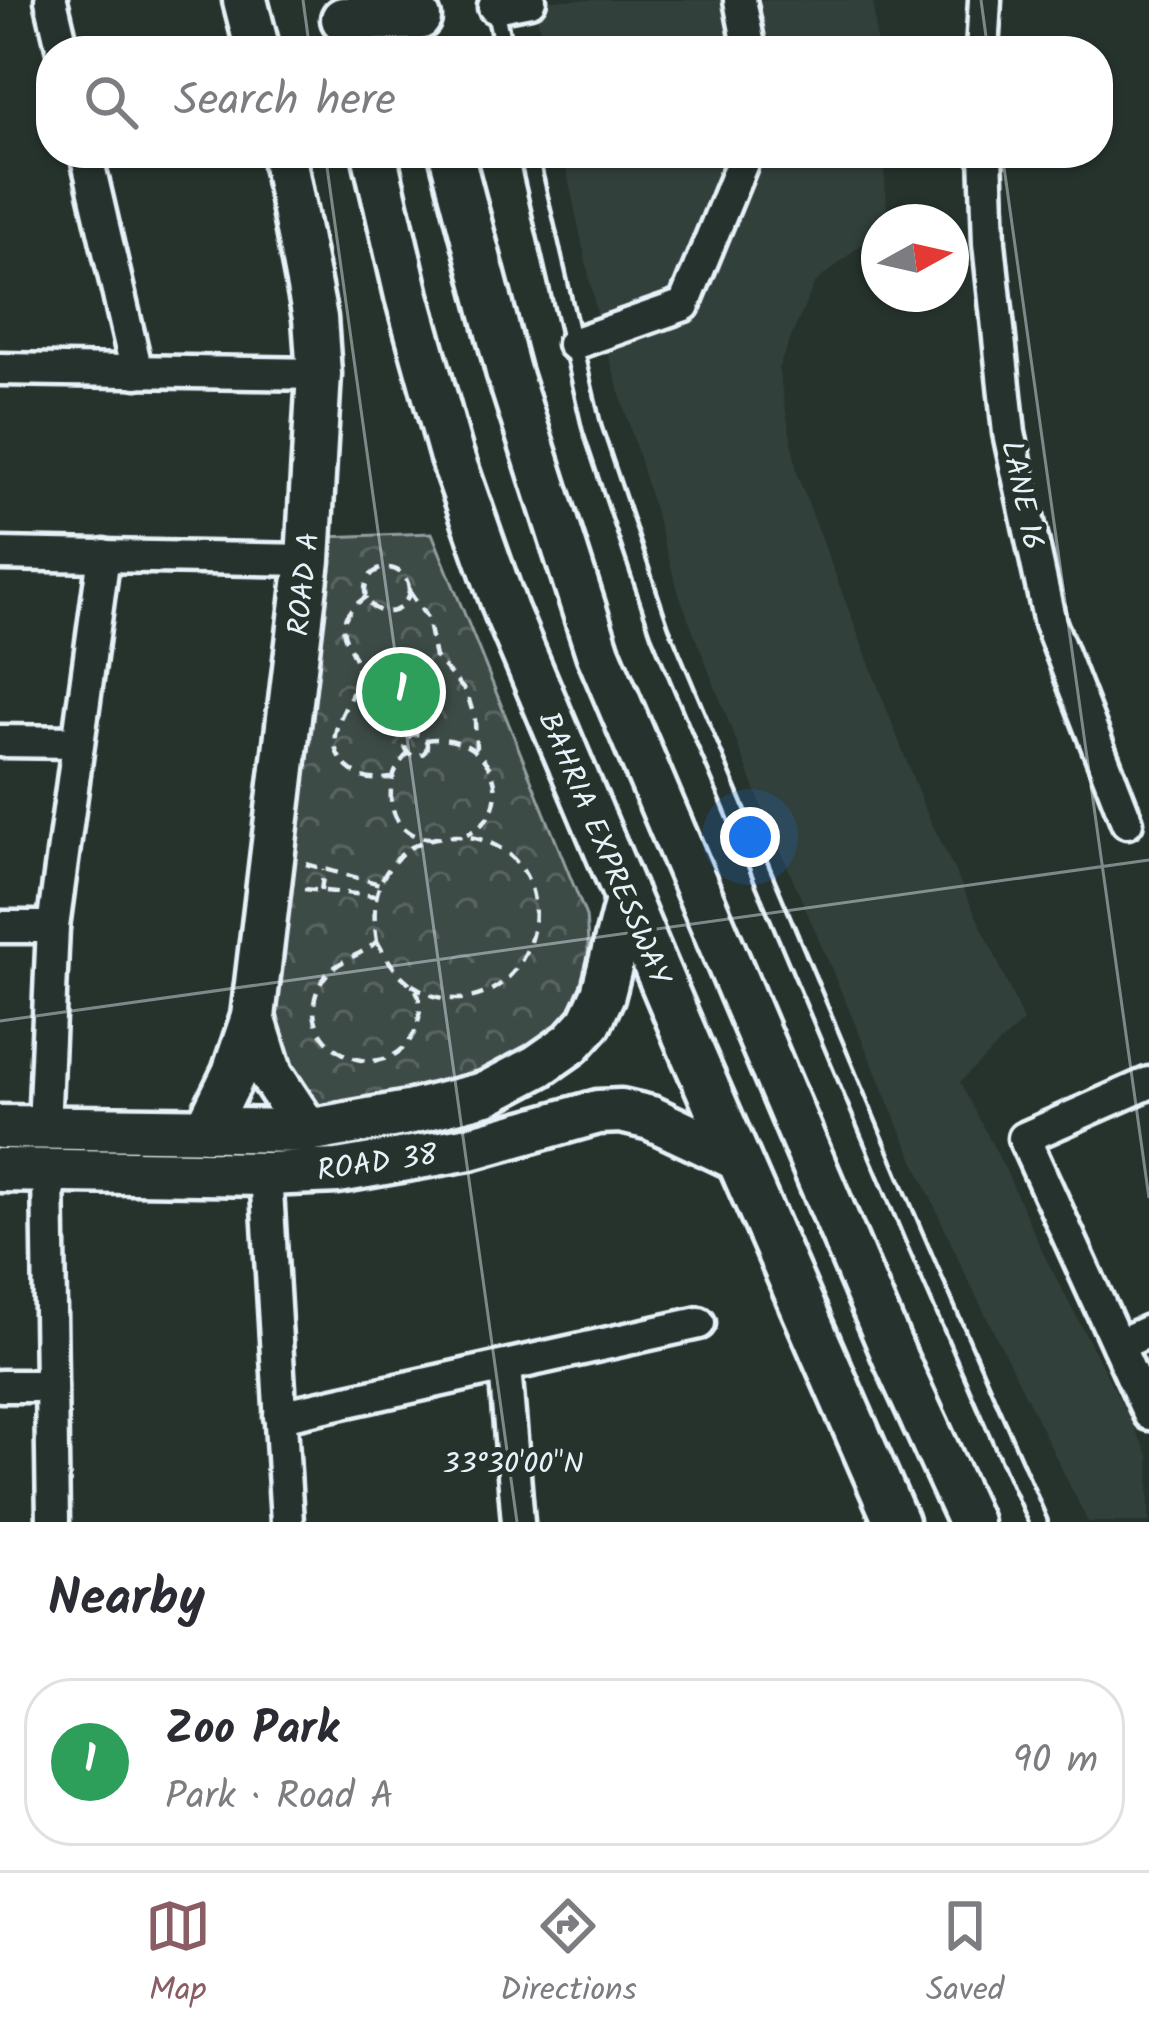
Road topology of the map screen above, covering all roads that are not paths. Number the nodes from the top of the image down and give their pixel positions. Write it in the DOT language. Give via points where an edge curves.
graph roads {
  1 [pos="51,0"];
  2 [pos="245,0"];
  3 [pos="530,0"];
  4 [pos="740,0"];
  5 [pos="985,0"];
  6 [pos="493,3"];
  7 [pos="344,23"];
  8 [pos="421,23"];
  9 [pos="59,36"];
  10 [pos="254,36"];
  11 [pos="501,36"];
  12 [pos="747,36"];
  13 [pos="983,36"];
  14 [pos="90,168"];
  15 [pos="286,168"];
  16 [pos="377,168"];
  17 [pos="455,168"];
  18 [pos="532,168"];
  19 [pos="740,168"];
  20 [pos="986,168"];
  21 [pos="573,344"];
  22 [pos="0,369"];
  23 [pos="137,371"];
  24 [pos="319,374"];
  25 [pos="0,554"];
  26 [pos="104,556"];
  27 [pos="308,560"];
  28 [pos="0,741"];
  29 [pos="78,742"];
  30 [pos="1127,822"];
  31 [pos="627,900"];
  32 [pos="0,926"];
  33 [pos="53,927"];
  34 [pos="253,1017"];
  35 [pos="1149,1083"];
  36 [pos="0,1127"];
  37 [pos="44,1127"];
  38 [pos="206,1130"];
  39 [pos="308,1131"];
  40 [pos="738,1160"];
  41 [pos="0,1170"];
  42 [pos="48,1171"];
  43 [pos="266,1174"];
  44 [pos="699,1322"];
  45 [pos="1149,1331"];
  46 [pos="1118,1346"];
  47 [pos="505,1366"];
  48 [pos="0,1386"];
  49 [pos="51,1386"];
  50 [pos="1149,1414"];
  51 [pos="280,1416"];
  52 [pos="53,1522"];
  53 [pos="286,1522"];
  54 [pos="518,1522"];
  55 [pos="896,1522"];
  56 [pos="970,1522"];
  57 [pos="1039,1522"];
  1 -- 9 [label="street"];
  2 -- 10 [label="main road"];
  3 -- 6 [label="street"];
  4 -- 12 [label="street"];
  5 -- 13 [label="street"];
  6 -- 11 [label="lane"];
  7 -- 8 [label="main road"];
  14 -- 23 [label="street"];
  15 -- 24 [label="main road, ROAD A"];
  16 -- 31 [label="main road, BAHRIA EXPRESSWAY" via="451,454 506,611"];
  17 -- 56 [label="main road" via="508,371 598,653"];
  18 -- 21 [label="lane"];
  19 -- 21 [label="street" via="684,304"];
  20 -- 30 [label="street, LANE 16" via="1009,433 1050,623"];
  21 -- 57 [label="lane" via="592,428 660,631"];
  22 -- 23 [label="street"];
  23 -- 24 [label="street"];
  24 -- 27 [label="main road, ROAD A"];
  25 -- 26 [label="street"];
  26 -- 27 [label="street"];
  26 -- 29 [label="street"];
  27 -- 34 [label="main road, ROAD A"];
  28 -- 29 [label="street"];
  29 -- 33 [label="street"];
  31 -- 39 [label="main road, ROAD 38" via="603,994 571,1043 487,1093"];
  31 -- 40 [label="main road, BAHRIA EXPRESSWAY"];
  32 -- 33 [label="street"];
  33 -- 37 [label="street"];
  34 -- 38 [label="main road"];
  34 -- 39 [label="main road" via="271,1076"];
  35 -- 46 [label="street" via="1024,1138"];
  36 -- 37 [label="main road, ROAD 38"];
  37 -- 38 [label="main road, ROAD 38"];
  38 -- 39 [label="main road, ROAD 38"];
  40 -- 43 [label="main road, ROAD 38" via="621,1111 412,1160"];
  40 -- 55 [label="main road, BAHRIA EXPRESSWAY"];
  41 -- 42 [label="main road, ROAD 38"];
  42 -- 43 [label="main road, ROAD 38"];
  42 -- 49 [label="street"];
  43 -- 51 [label="street"];
  44 -- 47 [label="street"];
  45 -- 46 [label="street"];
  46 -- 50 [label="street"];
  47 -- 51 [label="street"];
  47 -- 54 [label="street"];
  48 -- 49 [label="street"];
  49 -- 52 [label="street"];
  51 -- 53 [label="street"];
}
